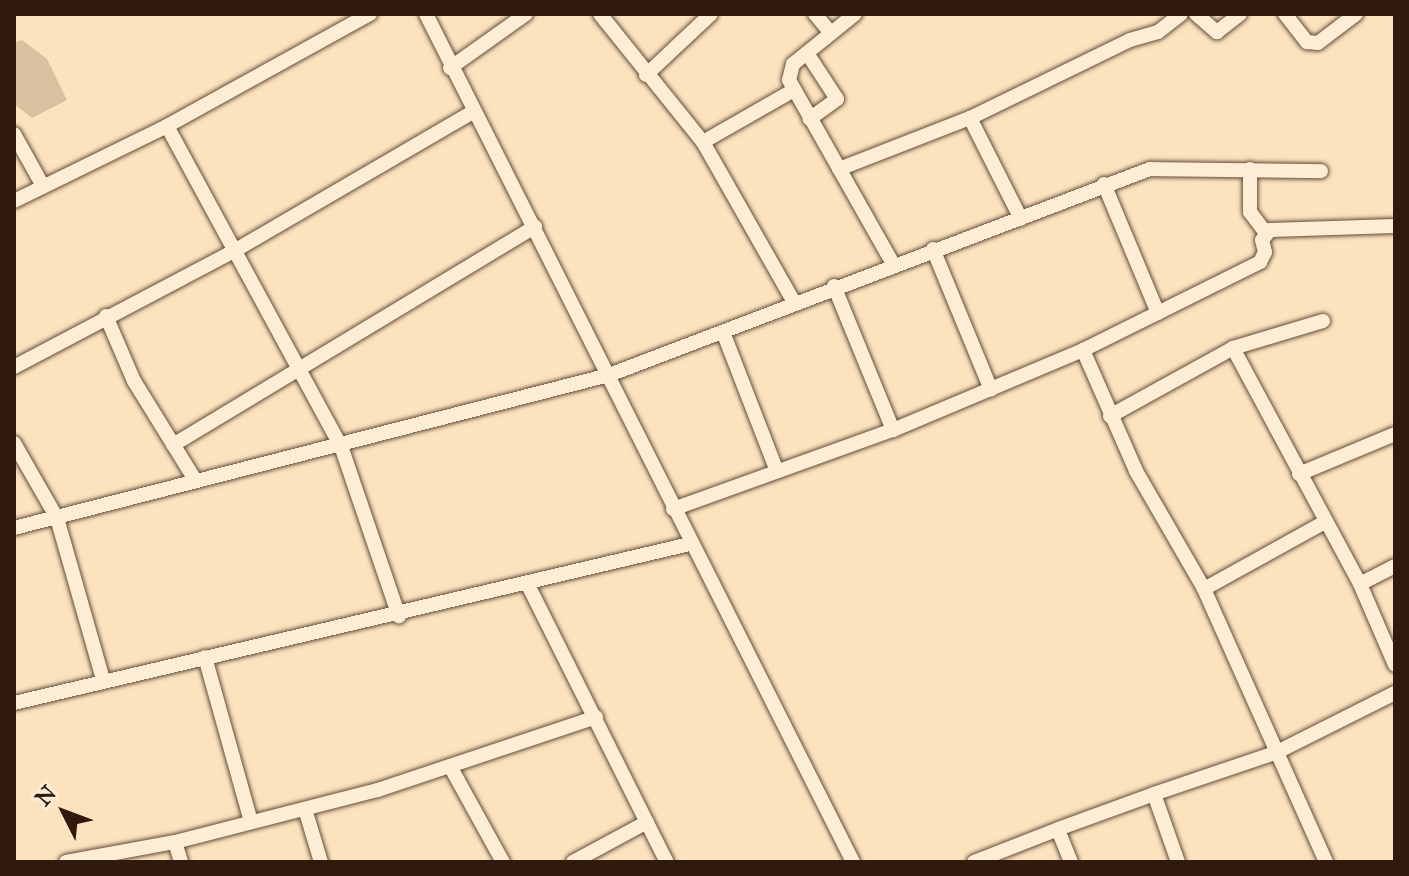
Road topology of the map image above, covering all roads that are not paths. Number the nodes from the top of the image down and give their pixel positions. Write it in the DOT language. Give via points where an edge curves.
graph roads {
  1 [pos="370,14"];
  2 [pos="426,14"];
  3 [pos="526,14"];
  4 [pos="600,14"];
  5 [pos="711,14"];
  6 [pos="815,14"];
  7 [pos="855,14"];
  8 [pos="1181,14"];
  9 [pos="1196,14"];
  10 [pos="1240,14"];
  11 [pos="1285,14"];
  12 [pos="1356,14"];
  13 [pos="831,33"];
  14 [pos="807,53"];
  15 [pos="450,68"];
  16 [pos="646,75"];
  17 [pos="792,91"];
  18 [pos="473,112"];
  19 [pos="970,118"];
  20 [pos="809,119"];
  21 [pos="167,126"];
  22 [pos="14,134"];
  23 [pos="703,142"];
  24 [pos="839,169"];
  25 [pos="1250,169"];
  26 [pos="1321,171"];
  27 [pos="1104,184"];
  28 [pos="43,186"];
  29 [pos="14,201"];
  30 [pos="1021,219"];
  31 [pos="1395,226"];
  32 [pos="535,227"];
  33 [pos="1266,233"];
  34 [pos="933,249"];
  35 [pos="234,251"];
  36 [pos="893,264"];
  37 [pos="834,286"];
  38 [pos="794,302"];
  39 [pos="1158,313"];
  40 [pos="106,316"];
  41 [pos="1323,321"];
  42 [pos="723,332"];
  43 [pos="1233,348"];
  44 [pos="1083,350"];
  45 [pos="14,367"];
  46 [pos="299,372"];
  47 [pos="609,375"];
  48 [pos="991,390"];
  49 [pos="1110,416"];
  50 [pos="893,430"];
  51 [pos="1395,434"];
  52 [pos="14,443"];
  53 [pos="173,445"];
  54 [pos="341,446"];
  55 [pos="777,471"];
  56 [pos="1299,474"];
  57 [pos="194,478"];
  58 [pos="673,509"];
  59 [pos="57,518"];
  60 [pos="1325,522"];
  61 [pos="14,528"];
  62 [pos="690,544"];
  63 [pos="1395,566"];
  64 [pos="1360,584"];
  65 [pos="528,585"];
  66 [pos="1204,589"];
  67 [pos="399,616"];
  68 [pos="205,657"];
  69 [pos="1395,665"];
  70 [pos="103,679"];
  71 [pos="1394,697"];
  72 [pos="14,703"];
  73 [pos="596,717"];
  74 [pos="1275,753"];
  75 [pos="450,766"];
  76 [pos="1154,794"];
  77 [pos="305,809"];
  78 [pos="251,822"];
  79 [pos="647,822"];
  80 [pos="1058,829"];
  81 [pos="175,842"];
  82 [pos="66,862"];
  83 [pos="181,862"];
  84 [pos="321,862"];
  85 [pos="503,862"];
  86 [pos="573,862"];
  87 [pos="667,862"];
  88 [pos="853,862"];
  89 [pos="974,862"];
  90 [pos="1071,862"];
  91 [pos="1178,862"];
  92 [pos="1326,862"];
  1 -- 21 [label="street"];
  2 -- 15 [label="street"];
  3 -- 15 [label="street"];
  4 -- 16 [label="street"];
  5 -- 16 [label="street"];
  6 -- 13 [label="street"];
  7 -- 13 [label="street"];
  8 -- 19 [label="street" via="1158,32 1130,40"];
  9 -- 10 [label="street" via="1217,32"];
  11 -- 12 [label="street" via="1307,42 1318,43"];
  13 -- 14 [label="street"];
  14 -- 17 [label="street" via="789,72"];
  14 -- 20 [label="street" via="837,99"];
  15 -- 18 [label="street"];
  16 -- 23 [label="street"];
  17 -- 20 [label="street"];
  17 -- 23 [label="street"];
  18 -- 32 [label="street"];
  18 -- 35 [label="street"];
  19 -- 24 [label="street"];
  19 -- 30 [label="street"];
  20 -- 24 [label="street"];
  21 -- 28 [label="street"];
  21 -- 35 [label="street"];
  22 -- 28 [label="street"];
  23 -- 38 [label="street"];
  24 -- 36 [label="street"];
  25 -- 26 [label="street"];
  25 -- 27 [label="street" via="1150,169"];
  25 -- 33 [label="street" via="1250,212"];
  27 -- 30 [label="street"];
  27 -- 39 [label="street"];
  28 -- 29 [label="street"];
  30 -- 34 [label="street"];
  31 -- 33 [label="street"];
  32 -- 46 [label="street"];
  32 -- 47 [label="street"];
  33 -- 39 [label="street" via="1260,262"];
  34 -- 36 [label="street"];
  34 -- 48 [label="street"];
  35 -- 40 [label="street"];
  35 -- 46 [label="street"];
  36 -- 37 [label="street"];
  37 -- 38 [label="street"];
  37 -- 50 [label="street"];
  38 -- 42 [label="street"];
  39 -- 44 [label="street"];
  40 -- 45 [label="street"];
  40 -- 53 [label="street" via="134,381"];
  41 -- 43 [label="street"];
  42 -- 47 [label="street"];
  42 -- 55 [label="street"];
  43 -- 49 [label="street"];
  43 -- 56 [label="street"];
  44 -- 48 [label="street"];
  44 -- 49 [label="street"];
  46 -- 53 [label="street"];
  46 -- 54 [label="street"];
  47 -- 54 [label="street"];
  47 -- 58 [label="street"];
  48 -- 50 [label="street"];
  49 -- 66 [label="street"];
  50 -- 55 [label="street"];
  51 -- 56 [label="street"];
  52 -- 59 [label="street"];
  53 -- 57 [label="street"];
  54 -- 57 [label="street"];
  54 -- 67 [label="street"];
  55 -- 58 [label="street"];
  56 -- 60 [label="street"];
  57 -- 59 [label="street"];
  58 -- 62 [label="street"];
  59 -- 61 [label="street"];
  59 -- 70 [label="street"];
  60 -- 64 [label="street"];
  60 -- 66 [label="street"];
  62 -- 65 [label="street"];
  62 -- 88 [label="street" via="809,766"];
  63 -- 64 [label="street"];
  64 -- 69 [label="street"];
  65 -- 67 [label="street"];
  65 -- 73 [label="street"];
  66 -- 74 [label="street"];
  67 -- 68 [label="street"];
  68 -- 70 [label="street"];
  68 -- 78 [label="street"];
  70 -- 72 [label="street"];
  71 -- 74 [label="street"];
  73 -- 75 [label="street"];
  73 -- 79 [label="street"];
  74 -- 76 [label="street"];
  74 -- 92 [label="street"];
  75 -- 77 [label="street"];
  75 -- 85 [label="street"];
  76 -- 80 [label="street"];
  76 -- 91 [label="street"];
  77 -- 78 [label="street"];
  77 -- 84 [label="street"];
  78 -- 81 [label="street"];
  79 -- 86 [label="street"];
  79 -- 87 [label="street"];
  80 -- 89 [label="street"];
  80 -- 90 [label="street"];
  81 -- 82 [label="street"];
  81 -- 83 [label="street"];
}
